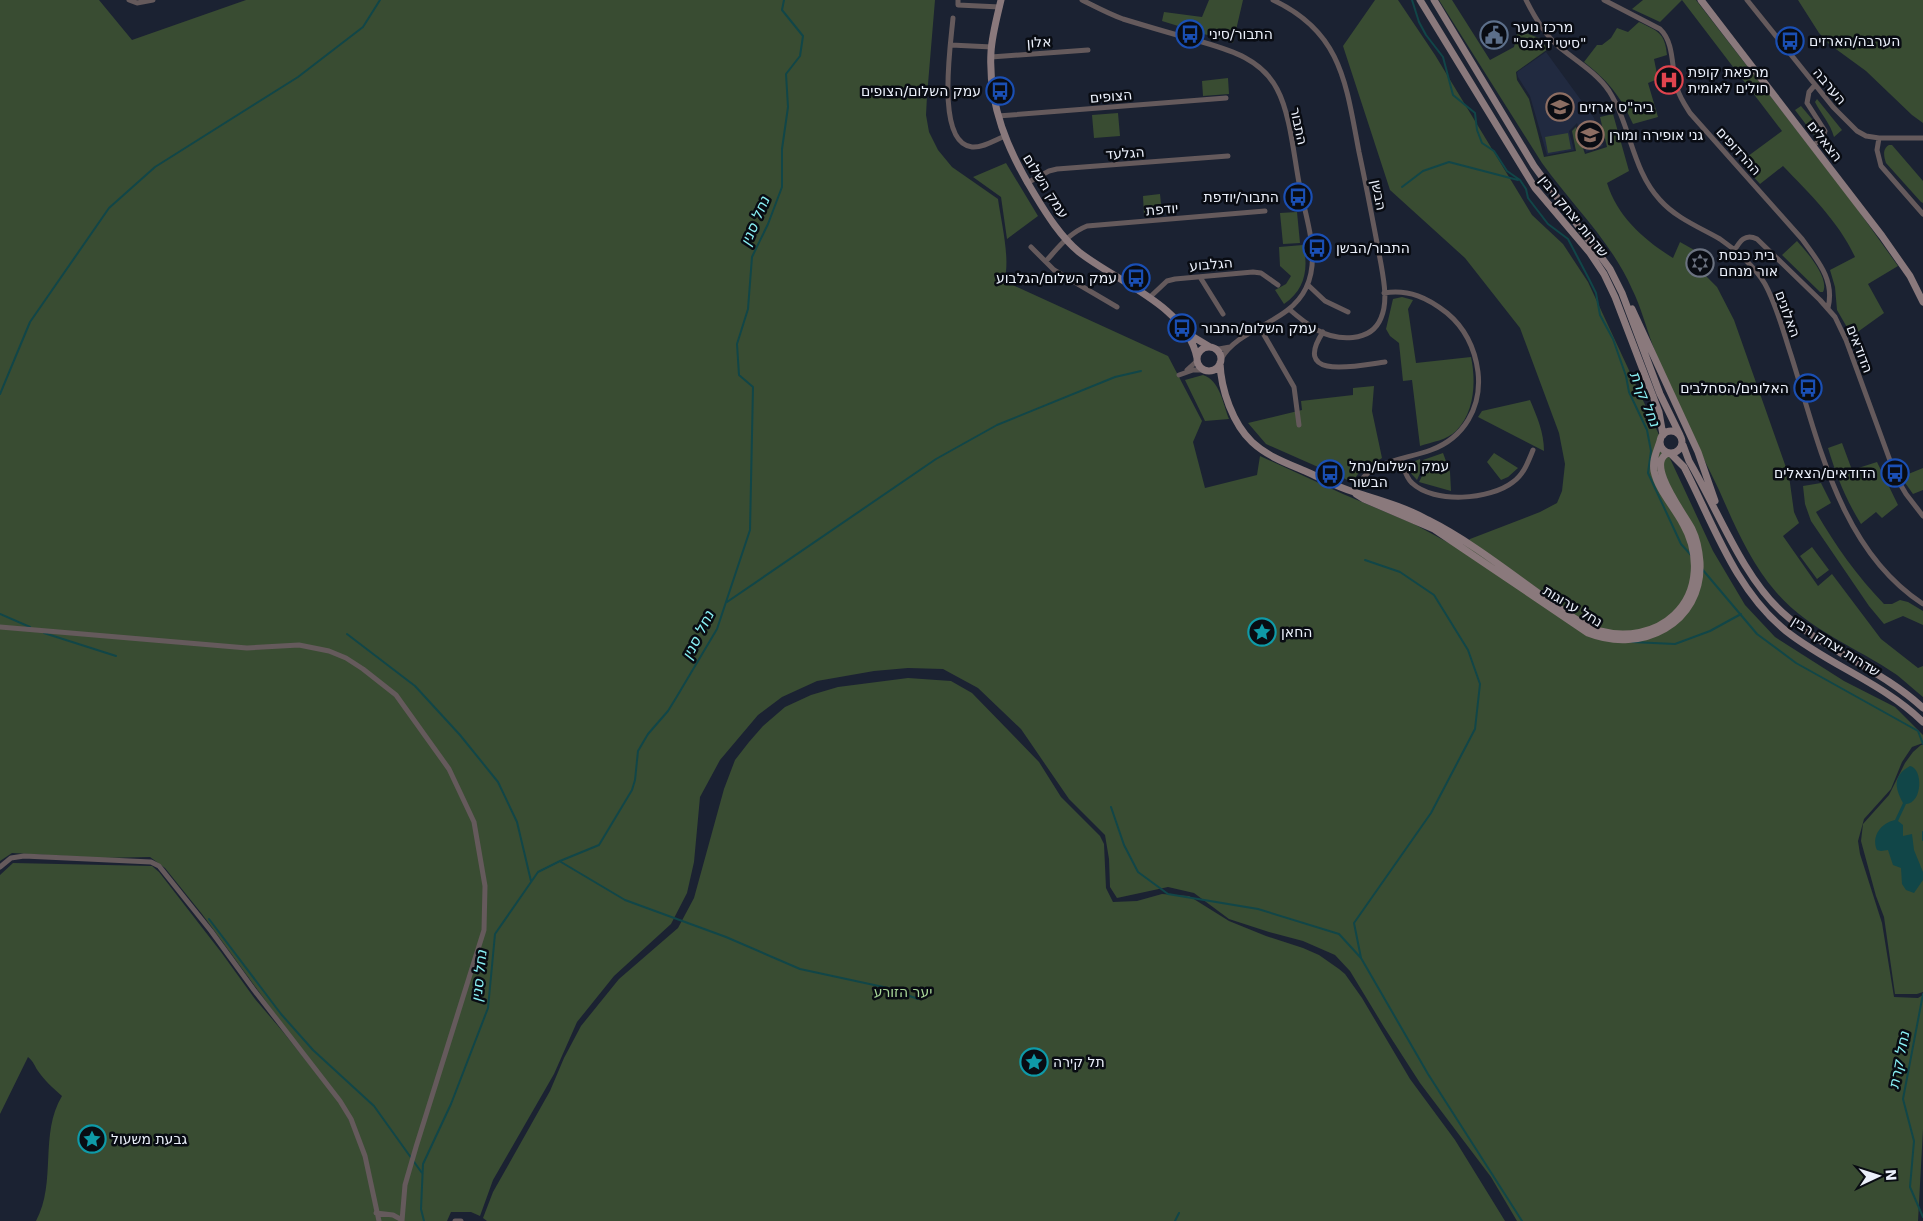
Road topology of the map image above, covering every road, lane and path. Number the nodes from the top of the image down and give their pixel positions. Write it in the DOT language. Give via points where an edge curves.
graph roads {
  1 [pos="129,0"];
  2 [pos="958,0"];
  3 [pos="1082,0"];
  4 [pos="1273,0"];
  5 [pos="1420,0"];
  6 [pos="1434,0"];
  7 [pos="1526,0"];
  8 [pos="1604,0"];
  9 [pos="1701,0"];
  10 [pos="1747,0"];
  11 [pos="151,1"];
  12 [pos="1000,3"];
  13 [pos="953,18"];
  14 [pos="951,45"];
  15 [pos="992,47"];
  16 [pos="1088,50"];
  17 [pos="991,57"];
  18 [pos="1815,85"];
  19 [pos="1226,98"];
  20 [pos="998,116"];
  21 [pos="1005,136"];
  22 [pos="1879,138"];
  23 [pos="1923,138"];
  24 [pos="1813,146"];
  25 [pos="1228,156"];
  26 [pos="1027,183"];
  27 [pos="1265,211"];
  28 [pos="1923,214"];
  29 [pos="1066,239"];
  30 [pos="1031,247"];
  31 [pos="1734,251"];
  32 [pos="1046,261"];
  33 [pos="1200,276"];
  34 [pos="1617,282"];
  35 [pos="1278,285"];
  36 [pos="1308,285"];
  37 [pos="1384,293"];
  38 [pos="1150,298"];
  39 [pos="1923,301"];
  40 [pos="1117,307"];
  41 [pos="1828,308"];
  42 [pos="1289,309"];
  43 [pos="1348,312"];
  44 [pos="1223,314"];
  45 [pos="1183,328"];
  46 [pos="1260,328"];
  47 [pos="1323,332"];
  48 [pos="1230,346"];
  49 [pos="1212,347"];
  50 [pos="1197,360"];
  51 [pos="1220,362"];
  52 [pos="1385,362"];
  53 [pos="1207,370"];
  54 [pos="1224,386"];
  55 [pos="1299,425"];
  56 [pos="1680,435"];
  57 [pos="1662,438"];
  58 [pos="1682,445"];
  59 [pos="1533,450"];
  60 [pos="1670,454"];
  61 [pos="1401,459"];
  62 [pos="1354,492"];
  63 [pos="1923,516"];
  64 [pos="1729,534"];
  65 [pos="1923,604"];
  66 [pos="0,627"];
  67 [pos="1923,708"];
  68 [pos="1923,722"];
  69 [pos="0,867"];
  70 [pos="376,1213"];
  71 [pos="379,1221"];
  72 [pos="402,1221"];
  73 [pos="456,1221"];
  74 [pos="461,1221"];
  1 -- 11 [label="street" via="137,3"];
  2 -- 12 [label="street" via="958,5"];
  3 -- 36 [label="street, התבור" via="1124,19 1235,52 1254,63 1271,79 1286,114 1313,252"];
  4 -- 37 [label="street, הבשן" via="1297,12 1315,29 1330,47 1344,79 1380,256"];
  5 -- 57 [label="street, שדרות יצחק רבין" via="1535,188 1604,274 1659,412"];
  6 -- 34 [label="street, שדרות יצחק רבין" via="1534,166 1603,258"];
  7 -- 31 [label="street, האלונים" via="1557,45 1608,89 1621,111 1643,176 1659,199 1673,212"];
  8 -- 41 [label="street, ההרדופים" via="1660,29 1667,36 1683,102 1816,258 1830,287"];
  9 -- 24 [label="street, הצאלים"];
  10 -- 18 [label="street, הערבה"];
  12 -- 15 [label="street, עמק השלום"];
  13 -- 14 [label="street"];
  14 -- 15 [label="street"];
  14 -- 21 [label="street" via="948,97 952,126 958,138 973,147"];
  15 -- 17 [label="street, עמק השלום"];
  16 -- 17 [label="street, אלון"];
  17 -- 20 [label="street, עמק השלום"];
  18 -- 22 [label="street, הערבה" via="1857,131"];
  18 -- 24 [label="street" via="1807,103 1825,131"];
  19 -- 20 [label="street, הצופים"];
  20 -- 21 [label="street, עמק השלום"];
  21 -- 26 [label="street, עמק השלום"];
  22 -- 23 [label="street, הערבה"];
  22 -- 28 [label="street" via="1877,150 1881,166"];
  24 -- 39 [label="street, הצאלים" via="1899,259"];
  25 -- 26 [label="street, הגלעד" via="1057,169"];
  26 -- 29 [label="street, עמק השלום"];
  27 -- 29 [label="street, יודפת" via="1096,224 1079,229"];
  29 -- 32 [label="street, יודפת"];
  29 -- 38 [label="street, עמק השלום" via="1095,264"];
  30 -- 32 [label="street"];
  31 -- 41 [label="street, הדודאים" via="1741,239 1751,236 1757,239"];
  31 -- 65 [label="street, האלונים" via="1757,272 1774,302 1829,476 1845,512 1884,569 1900,587"];
  32 -- 40 [label="street" via="1067,279"];
  33 -- 35 [label="street, הגלבוע" via="1253,272 1261,273"];
  33 -- 38 [label="street, הגלבוע" via="1168,281"];
  33 -- 44 [label="street"];
  34 -- 56 [label="street, שדרות יצחק רבין" via="1660,394"];
  34 -- 64 [label="street" via="1636,316 1698,452"];
  36 -- 42 [label="street, התבור"];
  36 -- 43 [label="street" via="1325,300"];
  37 -- 47 [label="street, הבשן" via="1382,317 1370,332 1350,338"];
  37 -- 61 [label="street" via="1403,291 1418,294 1452,317 1470,344 1478,374 1478,395 1467,424 1446,443"];
  38 -- 45 [label="street, עמק השלום"];
  41 -- 63 [label="street, הדודאים" via="1843,333 1896,477"];
  42 -- 46 [label="street, התבור"];
  42 -- 47 [label="street, הבשן"];
  45 -- 49 [label="street, עמק השלום"];
  45 -- 50 [label="street, עמק השלום" via="1193,343"];
  46 -- 48 [label="street, התבור"];
  46 -- 55 [label="street" via="1294,387"];
  47 -- 52 [label="street" via="1317,341 1315,357 1324,367"];
  48 -- 49 [label="street, התבור"];
  48 -- 51 [label="street, התבור"];
  49 -- 50 [label="street" via="1201,350"];
  49 -- 51 [label="street" via="1220,354"];
  50 -- 53 [label="street"];
  50 -- 53 [label="street" via="1181,373"];
  51 -- 53 [label="street" via="1214,370"];
  51 -- 54 [label="street, נחל ערוגות"];
  53 -- 54 [label="street, נחל ערוגות"];
  54 -- 62 [label="street, נחל ערוגות" via="1234,418 1252,442 1281,461"];
  56 -- 57 [label="street" via="1673,431"];
  56 -- 58 [label="street"];
  57 -- 60 [label="street" via="1662,448"];
  57 -- 62 [label="street, נחל ערוגות" via="1654,471 1689,536 1694,555 1694,576 1687,598 1675,614 1656,627 1637,633 1616,634 1589,627 1440,526 1419,515"];
  58 -- 60 [label="street" via="1678,452"];
  58 -- 64 [label="street, שדרות יצחק רבין"];
  59 -- 61 [label="street" via="1521,475 1511,484 1463,498 1445,498 1419,488 1406,475"];
  60 -- 62 [label="street, נחל ערוגות" via="1663,456 1660,470 1695,536 1699,578 1695,594 1683,614 1663,630 1638,639 1612,640 1588,632 1434,529"];
  60 -- 68 [label="street, שדרות יצחק רבין" via="1678,458 1684,467 1737,573 1765,611 1800,640 1882,689"];
  61 -- 62 [label="street" via="1372,470"];
  64 -- 67 [label="street, שדרות יצחק רבין" via="1755,580 1782,612 1806,631 1898,687"];
  66 -- 72 [label="street" via="248,648 316,647 329,651 357,666 396,695 449,769 474,822 485,886 484,930 405,1184"];
  69 -- 70 [label="street" via="12,858 24,856 151,862 159,866 340,1101 351,1119 365,1156"];
  70 -- 71 [label="street"];
  70 -- 72 [label="street" via="393,1215"];
  73 -- 74 [label="street"];
}
